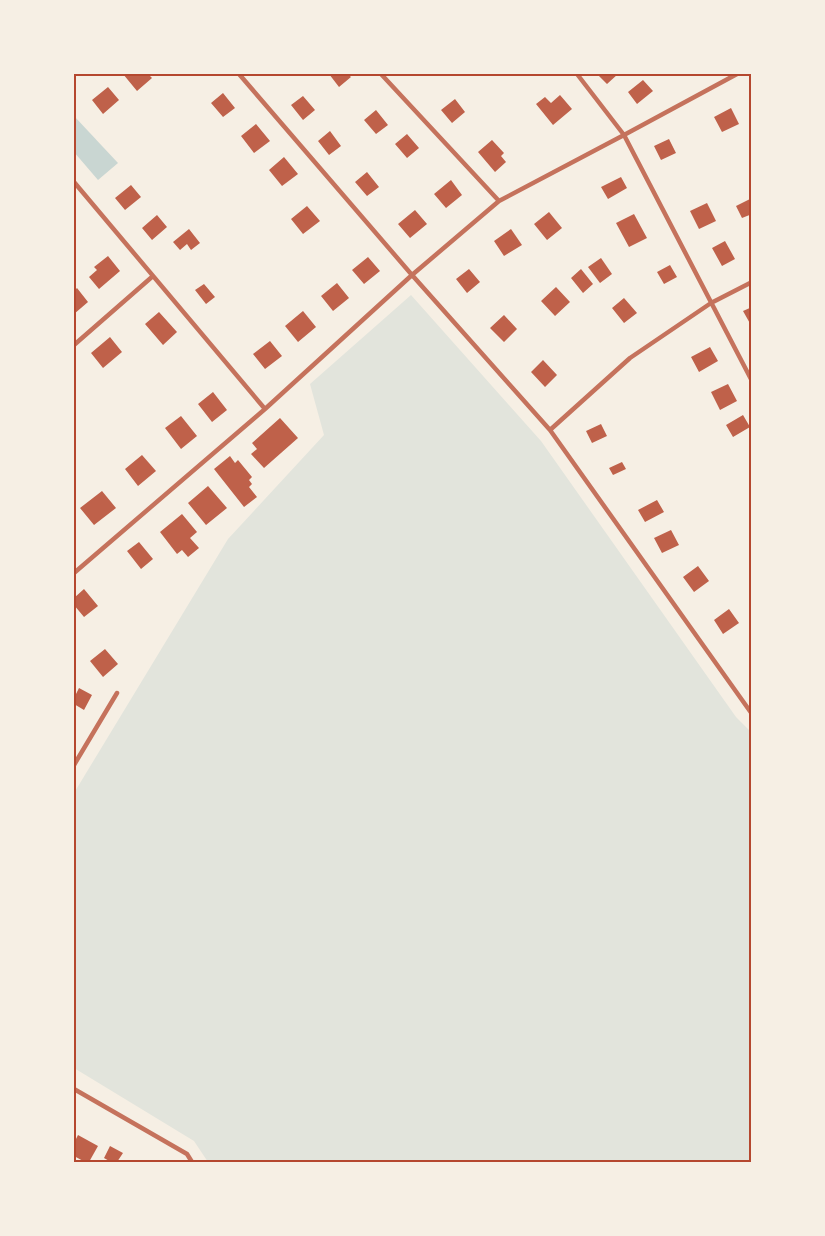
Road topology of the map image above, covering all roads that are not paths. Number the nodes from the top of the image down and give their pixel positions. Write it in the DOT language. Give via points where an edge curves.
graph roads {
  1 [pos="240,74"];
  2 [pos="381,74"];
  3 [pos="577,74"];
  4 [pos="737,74"];
  5 [pos="624,135"];
  6 [pos="74,182"];
  7 [pos="499,201"];
  8 [pos="412,275"];
  9 [pos="153,276"];
  10 [pos="752,282"];
  11 [pos="711,303"];
  12 [pos="74,345"];
  13 [pos="752,381"];
  14 [pos="265,409"];
  15 [pos="550,430"];
  16 [pos="74,573"];
  17 [pos="117,693"];
  18 [pos="752,714"];
  19 [pos="74,765"];
  20 [pos="74,1089"];
  21 [pos="192,1162"];
  1 -- 8 [label="street"];
  2 -- 7 [label="street"];
  3 -- 5 [label="street"];
  4 -- 5 [label="street"];
  5 -- 7 [label="street"];
  5 -- 11 [label="street"];
  6 -- 9 [label="street"];
  7 -- 8 [label="street"];
  8 -- 14 [label="street"];
  8 -- 15 [label="street"];
  9 -- 12 [label="street"];
  9 -- 14 [label="street"];
  10 -- 11 [label="street"];
  11 -- 13 [label="street"];
  11 -- 15 [label="street" via="630,358"];
  14 -- 16 [label="street"];
  15 -- 18 [label="street"];
  17 -- 19 [label="street"];
  20 -- 21 [label="street" via="187,1154"];
}
